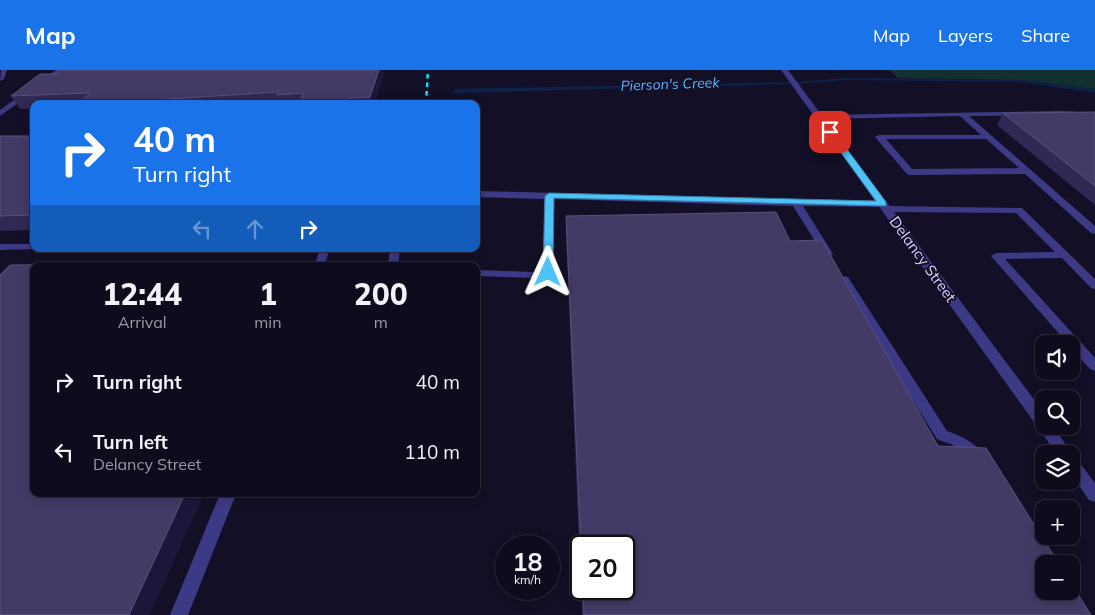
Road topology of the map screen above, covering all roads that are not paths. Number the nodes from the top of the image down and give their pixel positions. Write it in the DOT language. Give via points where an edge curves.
graph roads {
  1 [pos="4,70"];
  2 [pos="60,70"];
  3 [pos="784,70"];
  4 [pos="0,78"];
  5 [pos="0,114"];
  6 [pos="962,114"];
  7 [pos="1095,115"];
  8 [pos="820,117"];
  9 [pos="987,137"];
  10 [pos="1026,171"];
  11 [pos="480,194"];
  12 [pos="549,196"];
  13 [pos="796,203"];
  14 [pos="885,207"];
  15 [pos="1095,231"];
  16 [pos="0,247"];
  17 [pos="30,247"];
  18 [pos="1064,255"];
  19 [pos="480,273"];
  20 [pos="1095,285"];
  21 [pos="1095,366"];
  22 [pos="1035,413"];
  23 [pos="985,463"];
  24 [pos="1080,474"];
  25 [pos="1095,495"];
  26 [pos="227,497"];
  27 [pos="178,615"];
  1 -- 4 [label="street"];
  2 -- 5 [label="street"];
  3 -- 8 [label="street, Delancy Street"];
  6 -- 7 [label="street" via="1062,112"];
  6 -- 8 [label="street"];
  6 -- 9 [label="street"];
  8 -- 14 [label="street, Delancy Street"];
  9 -- 10 [label="street"];
  9 -- 10 [label="street" via="879,137 910,172"];
  10 -- 15 [label="street"];
  11 -- 12 [label="street"];
  12 -- 13 [label="street"];
  12 -- 19 [label="street" via="548,272 533,276"];
  13 -- 14 [label="street"];
  13 -- 23 [label="street" via="942,436 960,442"];
  14 -- 18 [label="street" via="1019,210"];
  14 -- 22 [label="street, Delancy Street"];
  16 -- 17 [label="street"];
  18 -- 20 [label="street"];
  18 -- 21 [label="street" via="996,256"];
  24 -- 25 [label="street"];
  26 -- 27 [label="street"];
}
